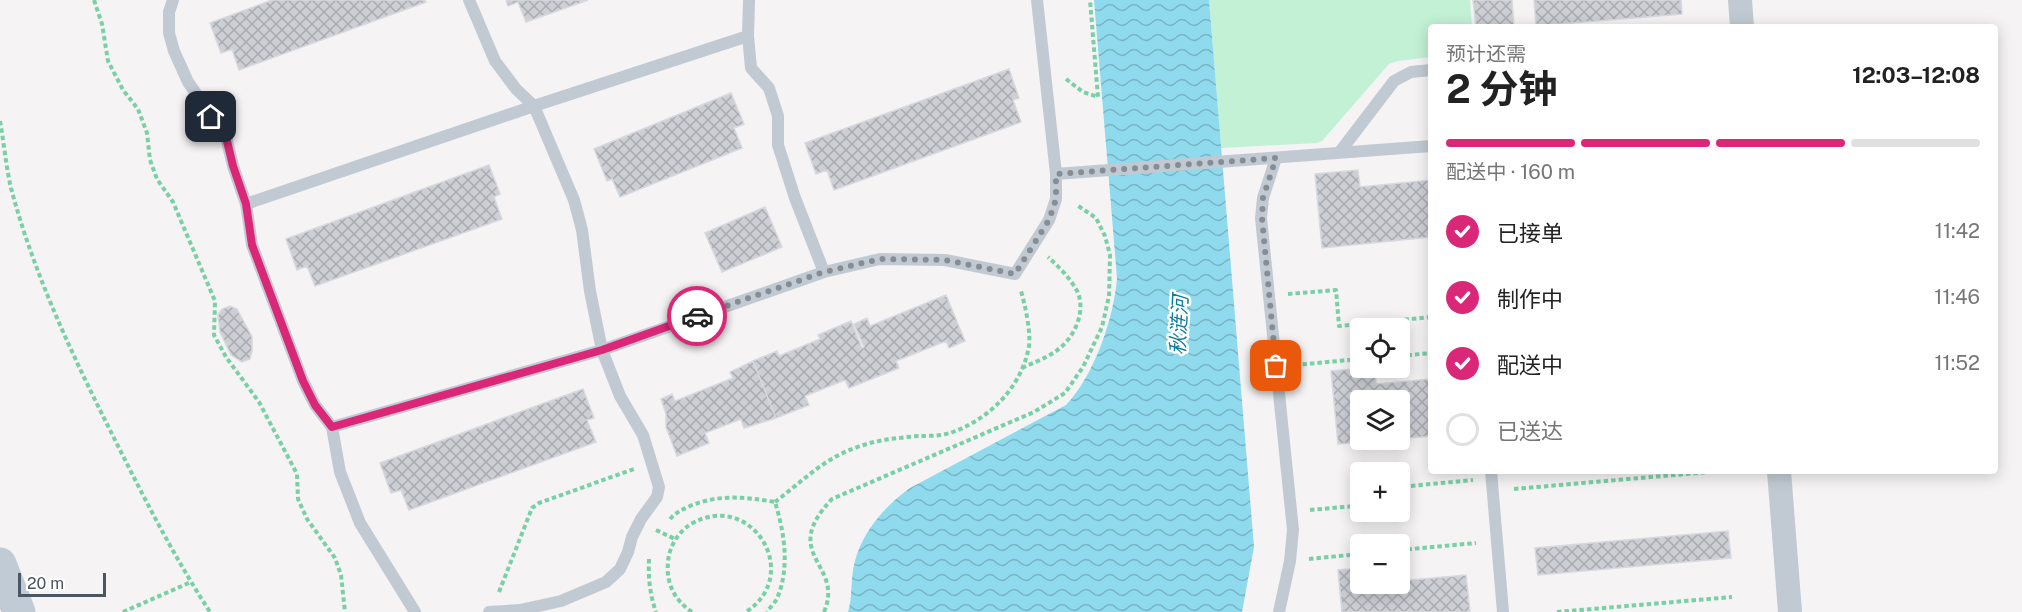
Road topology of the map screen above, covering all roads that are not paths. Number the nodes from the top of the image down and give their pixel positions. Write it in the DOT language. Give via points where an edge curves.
graph roads {
  1 [pos="173,0"];
  2 [pos="469,0"];
  3 [pos="749,0"];
  4 [pos="1037,0"];
  5 [pos="1740,0"];
  6 [pos="1742,24"];
  7 [pos="748,36"];
  8 [pos="1428,70"];
  9 [pos="534,106"];
  10 [pos="1428,146"];
  11 [pos="1339,153"];
  12 [pos="1276,158"];
  13 [pos="1056,174"];
  14 [pos="246,204"];
  15 [pos="824,272"];
  16 [pos="602,350"];
  17 [pos="332,427"];
  18 [pos="1779,474"];
  19 [pos="1492,480"];
  20 [pos="0,564"];
  21 [pos="19,612"];
  22 [pos="415,612"];
  23 [pos="490,612"];
  24 [pos="1279,612"];
  25 [pos="1503,612"];
  26 [pos="1790,612"];
  1 -- 14 [label="lane" via="169,12 174,51 188,82 226,137"];
  2 -- 9 [label="lane" via="495,61"];
  3 -- 7 [label="lane"];
  4 -- 13 [label="lane"];
  5 -- 6 [label="street"];
  7 -- 9 [label="lane"];
  7 -- 15 [label="lane" via="751,68 769,88 778,116 778,145"];
  8 -- 11 [label="lane" via="1411,72 1394,81"];
  9 -- 14 [label="lane"];
  9 -- 16 [label="lane" via="574,200"];
  10 -- 11 [label="lane"];
  11 -- 12 [label="lane"];
  12 -- 13 [label="lane"];
  12 -- 24 [label="lane" via="1263,198 1262,218 1291,512 1290,561"];
  13 -- 15 [label="lane" via="1056,199 1049,220 1015,274 945,260 880,259"];
  14 -- 17 [label="lane" via="252,245 303,381"];
  15 -- 16 [label="lane"];
  16 -- 17 [label="lane"];
  16 -- 23 [label="lane" via="620,396 643,435 659,487 657,497 632,537 620,569 606,582 561,601"];
  17 -- 22 [label="lane" via="340,472 360,523"];
  18 -- 26 [label="street"];
  19 -- 25 [label="lane"];
  20 -- 21 [label="main road"];
}
